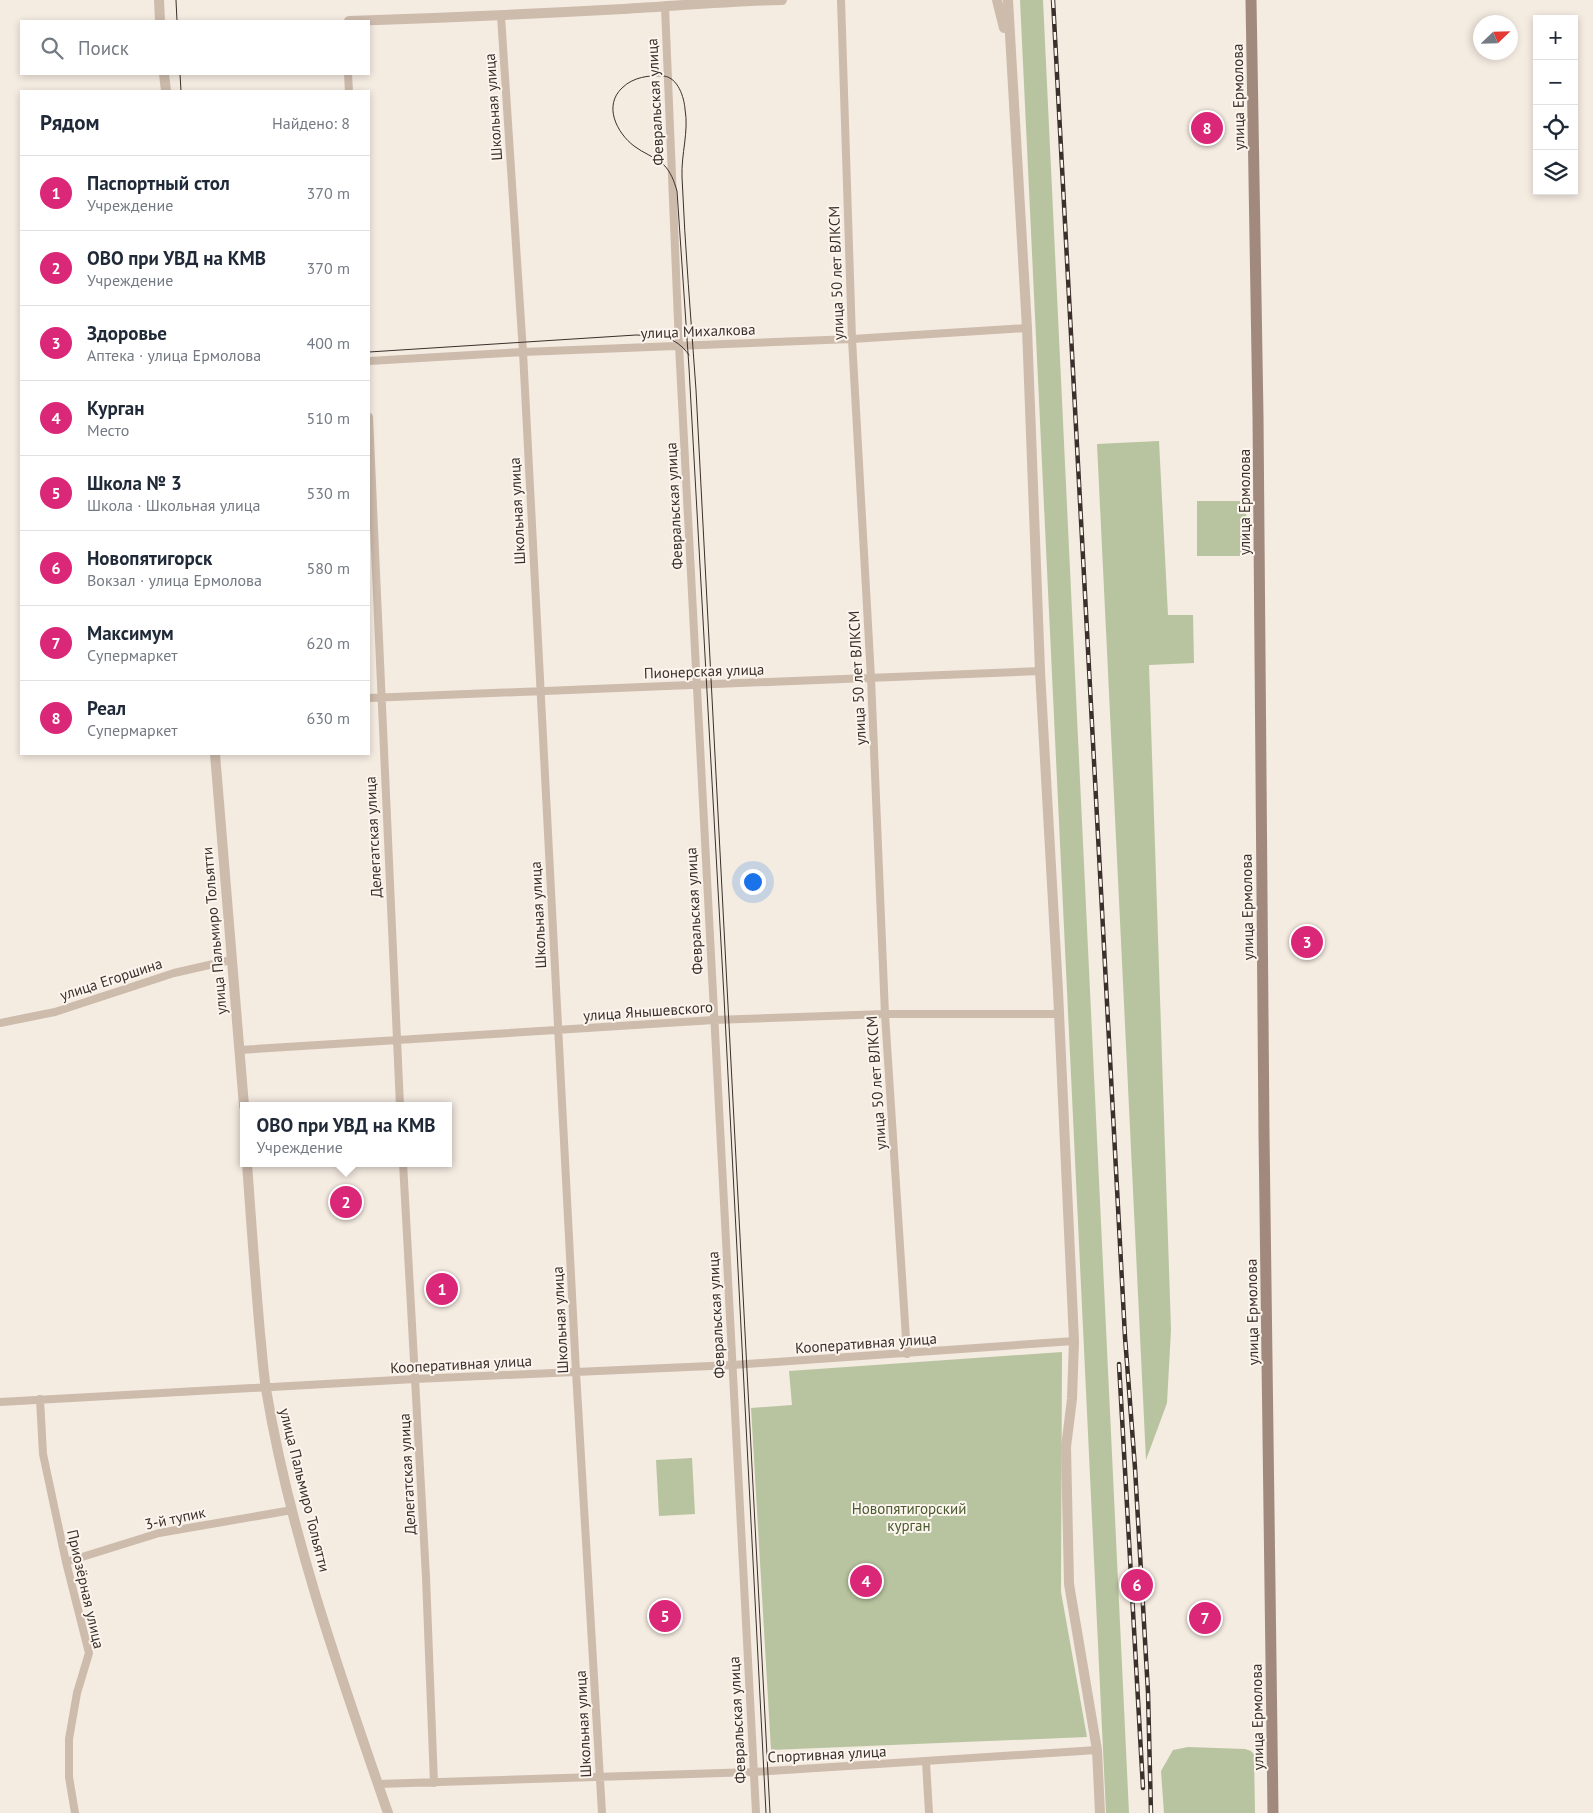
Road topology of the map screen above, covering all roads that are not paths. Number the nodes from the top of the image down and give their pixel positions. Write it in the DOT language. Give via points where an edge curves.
graph roads {
  1 [pos="159,0"];
  2 [pos="782,0"];
  3 [pos="841,0"];
  4 [pos="997,0"];
  5 [pos="1008,0"];
  6 [pos="1251,0"];
  7 [pos="731,1"];
  8 [pos="665,7"];
  9 [pos="501,16"];
  10 [pos="160,20"];
  11 [pos="370,20"];
  12 [pos="1010,53"];
  13 [pos="164,75"];
  14 [pos="348,75"];
  15 [pos="166,90"];
  16 [pos="349,90"];
  17 [pos="1027,328"];
  18 [pos="852,340"];
  19 [pos="679,345"];
  20 [pos="523,352"];
  21 [pos="370,361"];
  22 [pos="370,440"];
  23 [pos="1040,671"];
  24 [pos="871,678"];
  25 [pos="696,686"];
  26 [pos="540,692"];
  27 [pos="381,697"];
  28 [pos="370,698"];
  29 [pos="215,755"];
  30 [pos="231,960"];
  31 [pos="885,1014"];
  32 [pos="1059,1014"];
  33 [pos="714,1020"];
  34 [pos="0,1024"];
  35 [pos="559,1031"];
  36 [pos="396,1041"];
  37 [pos="240,1050"];
  38 [pos="244,1102"];
  39 [pos="400,1102"];
  40 [pos="247,1167"];
  41 [pos="403,1167"];
  42 [pos="1074,1341"];
  43 [pos="907,1354"];
  44 [pos="733,1365"];
  45 [pos="576,1372"];
  46 [pos="415,1379"];
  47 [pos="266,1388"];
  48 [pos="40,1399"];
  49 [pos="0,1402"];
  50 [pos="292,1510"];
  51 [pos="66,1562"];
  52 [pos="1097,1750"];
  53 [pos="926,1762"];
  54 [pos="753,1772"];
  55 [pos="600,1778"];
  56 [pos="434,1783"];
  57 [pos="378,1784"];
  58 [pos="75,1813"];
  59 [pos="388,1813"];
  60 [pos="602,1813"];
  61 [pos="756,1813"];
  62 [pos="929,1813"];
  63 [pos="1100,1813"];
  64 [pos="1273,1813"];
  1 -- 10 [label="street"];
  2 -- 7 [label="street"];
  3 -- 18 [label="street, улица 50 лет ВЛКСМ"];
  4 -- 12 [label="street"];
  5 -- 12 [label="street"];
  6 -- 64 [label="main road, улица Ермолова"];
  7 -- 8 [label="street"];
  8 -- 9 [label="street"];
  8 -- 19 [label="street, Февральская улица"];
  9 -- 11 [label="street"];
  9 -- 20 [label="street, Школьная улица"];
  12 -- 17 [label="street"];
  13 -- 15 [label="street"];
  14 -- 16 [label="street"];
  17 -- 18 [label="street, улица Михалкова"];
  17 -- 23 [label="street"];
  18 -- 19 [label="street, улица Михалкова"];
  18 -- 24 [label="street, улица 50 лет ВЛКСМ"];
  19 -- 20 [label="street, улица Михалкова"];
  19 -- 25 [label="street, Февральская улица"];
  20 -- 21 [label="street, улица Михалкова"];
  20 -- 26 [label="street, Школьная улица"];
  22 -- 27 [label="street, Делегатская улица"];
  23 -- 24 [label="street, Пионерская улица"];
  23 -- 32 [label="street"];
  24 -- 25 [label="street, Пионерская улица"];
  24 -- 31 [label="street, улица 50 лет ВЛКСМ"];
  25 -- 26 [label="street, Пионерская улица"];
  25 -- 33 [label="street, Февральская улица"];
  26 -- 27 [label="street, Пионерская улица"];
  26 -- 35 [label="street, Школьная улица"];
  27 -- 28 [label="street, Пионерская улица"];
  27 -- 36 [label="street, Делегатская улица"];
  29 -- 30 [label="street, улица Пальмиро Тольятти"];
  30 -- 34 [label="street, улица Егоршина" via="174,973 55,1012"];
  30 -- 37 [label="street, улица Пальмиро Тольятти"];
  31 -- 32 [label="street, улица Янышевского"];
  31 -- 33 [label="street, улица Янышевского"];
  31 -- 43 [label="street, улица 50 лет ВЛКСМ"];
  32 -- 42 [label="street"];
  33 -- 35 [label="street, улица Янышевского"];
  33 -- 44 [label="street, Февральская улица"];
  35 -- 36 [label="street, улица Янышевского"];
  35 -- 45 [label="street, Школьная улица"];
  36 -- 37 [label="street, улица Янышевского"];
  36 -- 39 [label="street, Делегатская улица"];
  37 -- 38 [label="street, улица Пальмиро Тольятти"];
  40 -- 47 [label="street, улица Пальмиро Тольятти"];
  41 -- 46 [label="street, Делегатская улица"];
  42 -- 43 [label="street, Кооперативная улица"];
  42 -- 52 [label="street" via="1066,1447 1069,1584"];
  43 -- 44 [label="street, Кооперативная улица"];
  44 -- 45 [label="street, Кооперативная улица"];
  44 -- 54 [label="street, Февральская улица"];
  45 -- 46 [label="street, Кооперативная улица"];
  45 -- 55 [label="street, Школьная улица"];
  46 -- 47 [label="street, Кооперативная улица"];
  46 -- 56 [label="street, Делегатская улица"];
  47 -- 48 [label="street, Кооперативная улица"];
  47 -- 50 [label="street, улица Пальмиро Тольятти"];
  48 -- 49 [label="street, Кооперативная улица"];
  48 -- 51 [label="street, Приозёрная улица" via="42,1454"];
  50 -- 51 [label="street, 3-й тупик" via="159,1533"];
  50 -- 57 [label="street, улица Пальмиро Тольятти" via="325,1628"];
  51 -- 58 [label="street, Приозёрная улица" via="90,1653 77,1693 69,1739 69,1777"];
  52 -- 53 [label="street, Спортивная улица"];
  52 -- 63 [label="street"];
  53 -- 54 [label="street, Спортивная улица"];
  53 -- 62 [label="street"];
  54 -- 55 [label="street, Спортивная улица"];
  54 -- 61 [label="street, Февральская улица"];
  55 -- 56 [label="street, Спортивная улица"];
  55 -- 60 [label="street, Школьная улица"];
  56 -- 57 [label="street, Спортивная улица"];
  57 -- 59 [label="street, улица Пальмиро Тольятти"];
}
